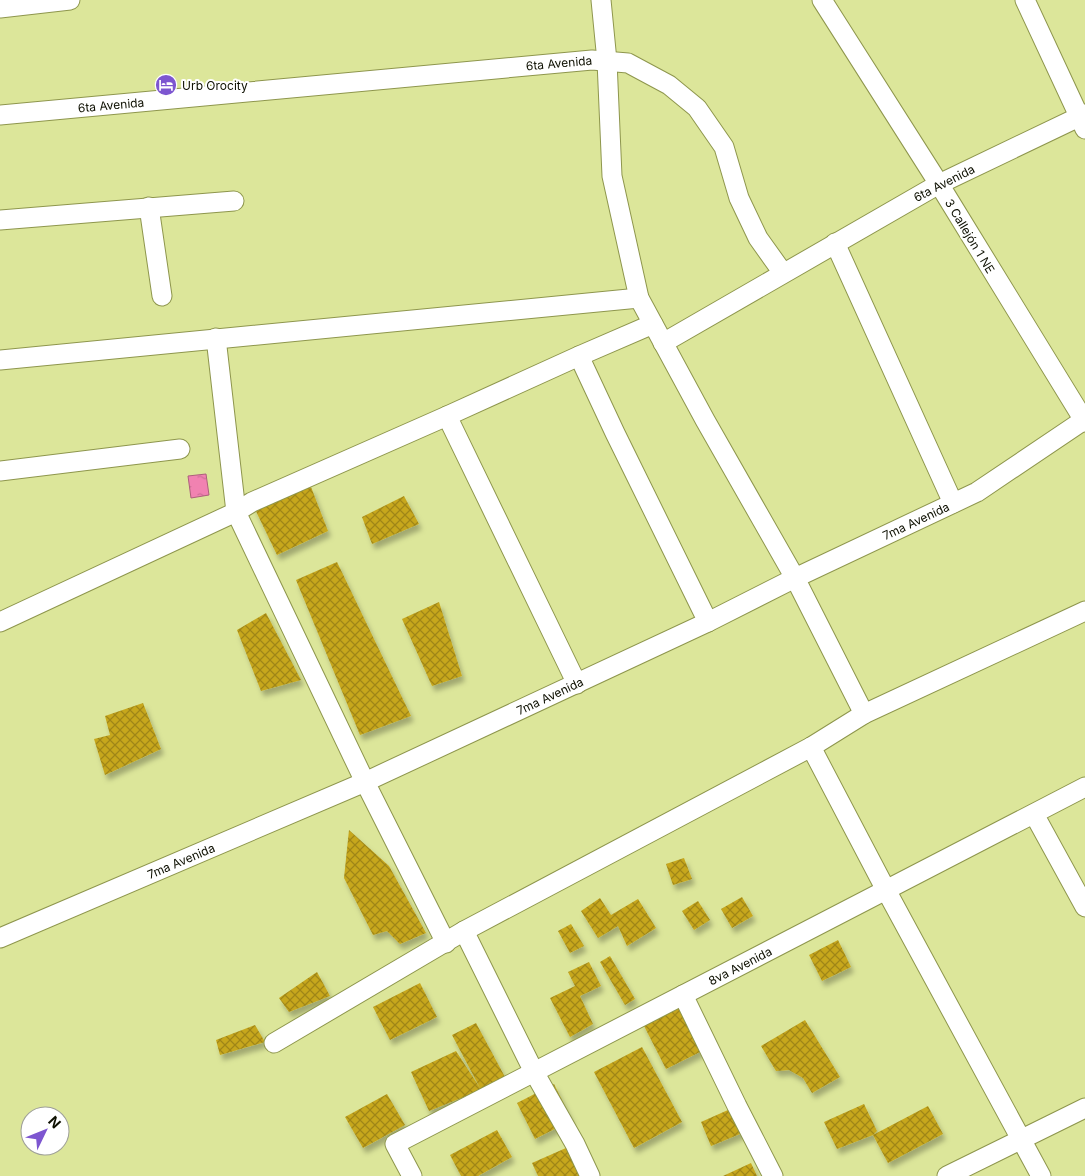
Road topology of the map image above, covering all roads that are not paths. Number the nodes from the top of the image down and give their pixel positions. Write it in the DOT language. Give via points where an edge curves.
graph roads {
  1 [pos="70,0"];
  2 [pos="601,0"];
  3 [pos="822,0"];
  4 [pos="1025,0"];
  5 [pos="0,8"];
  6 [pos="607,61"];
  7 [pos="0,115"];
  8 [pos="1083,120"];
  9 [pos="939,184"];
  10 [pos="234,201"];
  11 [pos="149,207"];
  12 [pos="0,220"];
  13 [pos="835,243"];
  14 [pos="783,273"];
  15 [pos="162,296"];
  16 [pos="639,298"];
  17 [pos="653,324"];
  18 [pos="216,338"];
  19 [pos="663,343"];
  20 [pos="579,356"];
  21 [pos="0,360"];
  22 [pos="1082,413"];
  23 [pos="447,416"];
  24 [pos="180,449"];
  25 [pos="0,471"];
  26 [pos="954,503"];
  27 [pos="236,512"];
  28 [pos="795,578"];
  29 [pos="1085,610"];
  30 [pos="0,622"];
  31 [pos="708,622"];
  32 [pos="577,684"];
  33 [pos="864,714"];
  34 [pos="812,747"];
  35 [pos="365,782"];
  36 [pos="1085,787"];
  37 [pos="1034,814"];
  38 [pos="886,890"];
  39 [pos="1085,907"];
  40 [pos="464,931"];
  41 [pos="0,938"];
  42 [pos="446,943"];
  43 [pos="683,995"];
  44 [pos="274,1043"];
  45 [pos="534,1072"];
  46 [pos="1085,1108"];
  47 [pos="1022,1140"];
  48 [pos="412,1176"];
  49 [pos="590,1176"];
  50 [pos="773,1176"];
  51 [pos="947,1176"];
  52 [pos="1041,1176"];
  1 -- 5 [label="street"];
  2 -- 6 [label="street"];
  3 -- 9 [label="street, 3 Callejón 1 NE"];
  4 -- 8 [label="street"];
  6 -- 7 [label="street, 6ta Avenida"];
  6 -- 14 [label="street, 6ta Avenida" via="628,63 669,85 697,108 724,147 738,198 758,238"];
  6 -- 16 [label="street" via="612,176"];
  8 -- 9 [label="street, 6ta Avenida"];
  9 -- 13 [label="street, 6ta Avenida"];
  9 -- 22 [label="street, 3 Callejón 1 NE"];
  10 -- 11 [label="street"];
  11 -- 12 [label="street"];
  11 -- 15 [label="street"];
  13 -- 14 [label="street, 6ta Avenida"];
  13 -- 26 [label="street"];
  14 -- 19 [label="street"];
  16 -- 17 [label="street"];
  16 -- 18 [label="street"];
  17 -- 19 [label="street"];
  17 -- 20 [label="street"];
  18 -- 21 [label="street"];
  18 -- 27 [label="street"];
  19 -- 28 [label="street"];
  20 -- 23 [label="street"];
  20 -- 31 [label="street"];
  22 -- 26 [label="street, 7ma Avenida" via="977,492"];
  23 -- 27 [label="street"];
  23 -- 32 [label="street"];
  24 -- 25 [label="street"];
  26 -- 28 [label="street, 7ma Avenida"];
  27 -- 30 [label="street"];
  27 -- 35 [label="street"];
  28 -- 31 [label="street, 7ma Avenida"];
  28 -- 33 [label="street"];
  29 -- 33 [label="street"];
  31 -- 32 [label="street, 7ma Avenida"];
  32 -- 35 [label="street, 7ma Avenida"];
  33 -- 34 [label="street"];
  34 -- 38 [label="street"];
  34 -- 40 [label="street"];
  35 -- 41 [label="street, 7ma Avenida"];
  35 -- 42 [label="street"];
  36 -- 37 [label="street, 8va Avenida"];
  37 -- 38 [label="street, 8va Avenida"];
  37 -- 39 [label="street"];
  38 -- 43 [label="street, 8va Avenida"];
  38 -- 47 [label="street"];
  40 -- 42 [label="street"];
  40 -- 45 [label="street"];
  42 -- 44 [label="street"];
  43 -- 45 [label="street, 8va Avenida"];
  43 -- 50 [label="street"];
  45 -- 48 [label="street, 8va Avenida" via="395,1144"];
  45 -- 49 [label="street"];
  46 -- 47 [label="street"];
  47 -- 51 [label="street"];
  47 -- 52 [label="street"];
}
